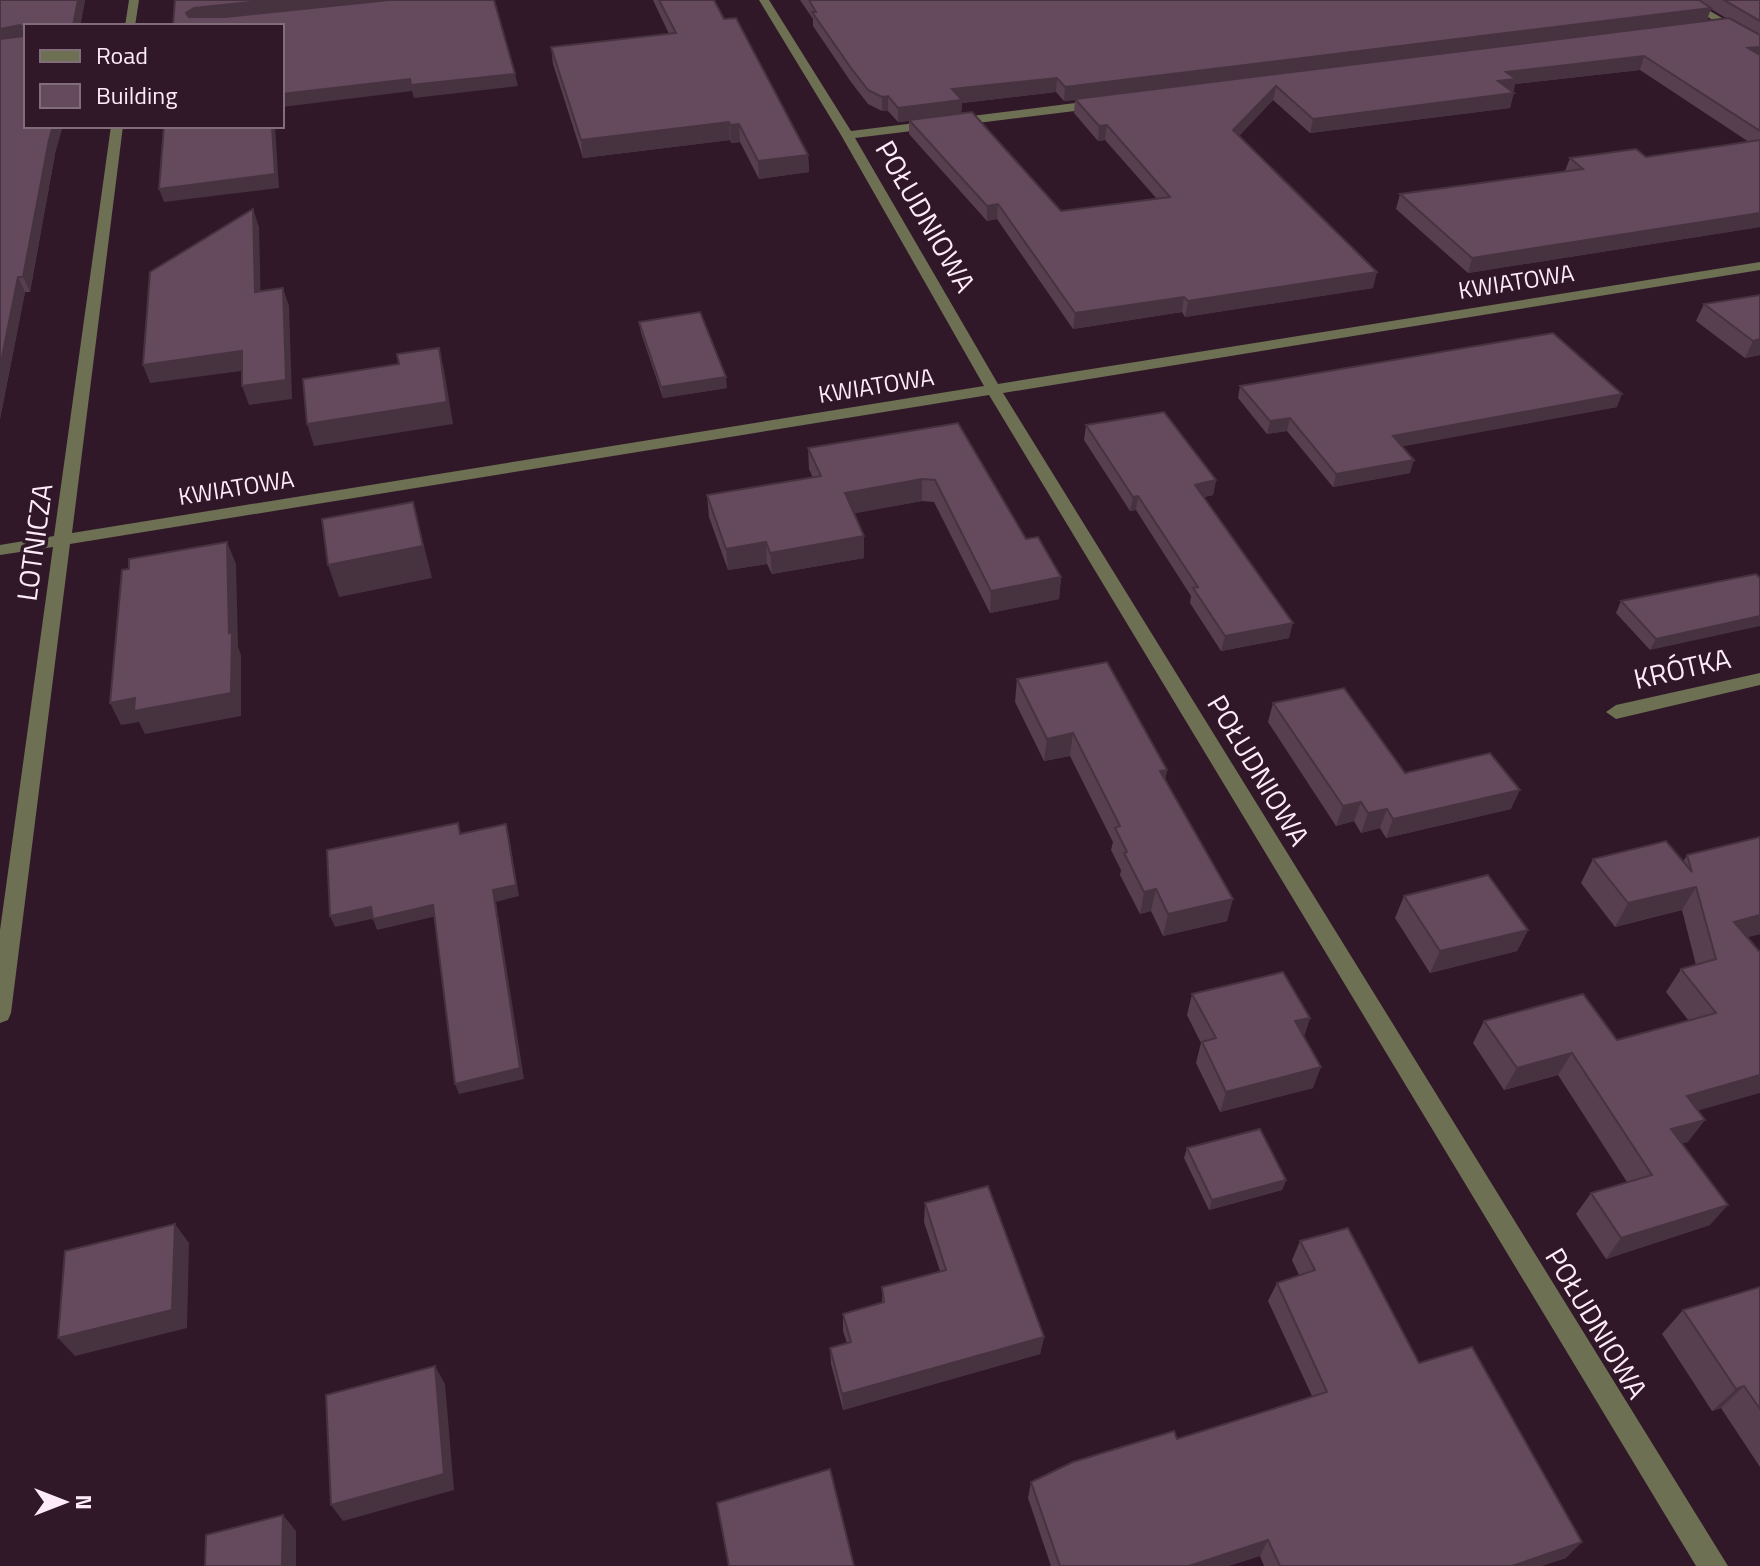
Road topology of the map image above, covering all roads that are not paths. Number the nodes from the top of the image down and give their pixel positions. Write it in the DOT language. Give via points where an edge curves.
graph roads {
  1 [pos="134,0"];
  2 [pos="764,0"];
  3 [pos="1684,0"];
  4 [pos="130,24"];
  5 [pos="1726,25"];
  6 [pos="1704,28"];
  7 [pos="1760,45"];
  8 [pos="1116,102"];
  9 [pos="117,128"];
  10 [pos="847,135"];
  11 [pos="1760,266"];
  12 [pos="994,390"];
  13 [pos="63,539"];
  14 [pos="0,550"];
  15 [pos="1760,679"];
  16 [pos="1616,712"];
  17 [pos="0,1013"];
  18 [pos="1713,1566"];
  1 -- 4 [label="street"];
  2 -- 10 [label="street, POŁUDNIOWA"];
  3 -- 5 [label="street"];
  5 -- 6 [label="street"];
  5 -- 7 [label="street"];
  8 -- 10 [label="street"];
  9 -- 13 [label="street, LOTNICZA"];
  10 -- 12 [label="street, POŁUDNIOWA"];
  11 -- 12 [label="street, KWIATOWA"];
  12 -- 13 [label="street, KWIATOWA"];
  12 -- 18 [label="street, POŁUDNIOWA"];
  13 -- 14 [label="street, KWIATOWA"];
  13 -- 17 [label="street, LOTNICZA"];
  15 -- 16 [label="street, KRÓTKA"];
}
